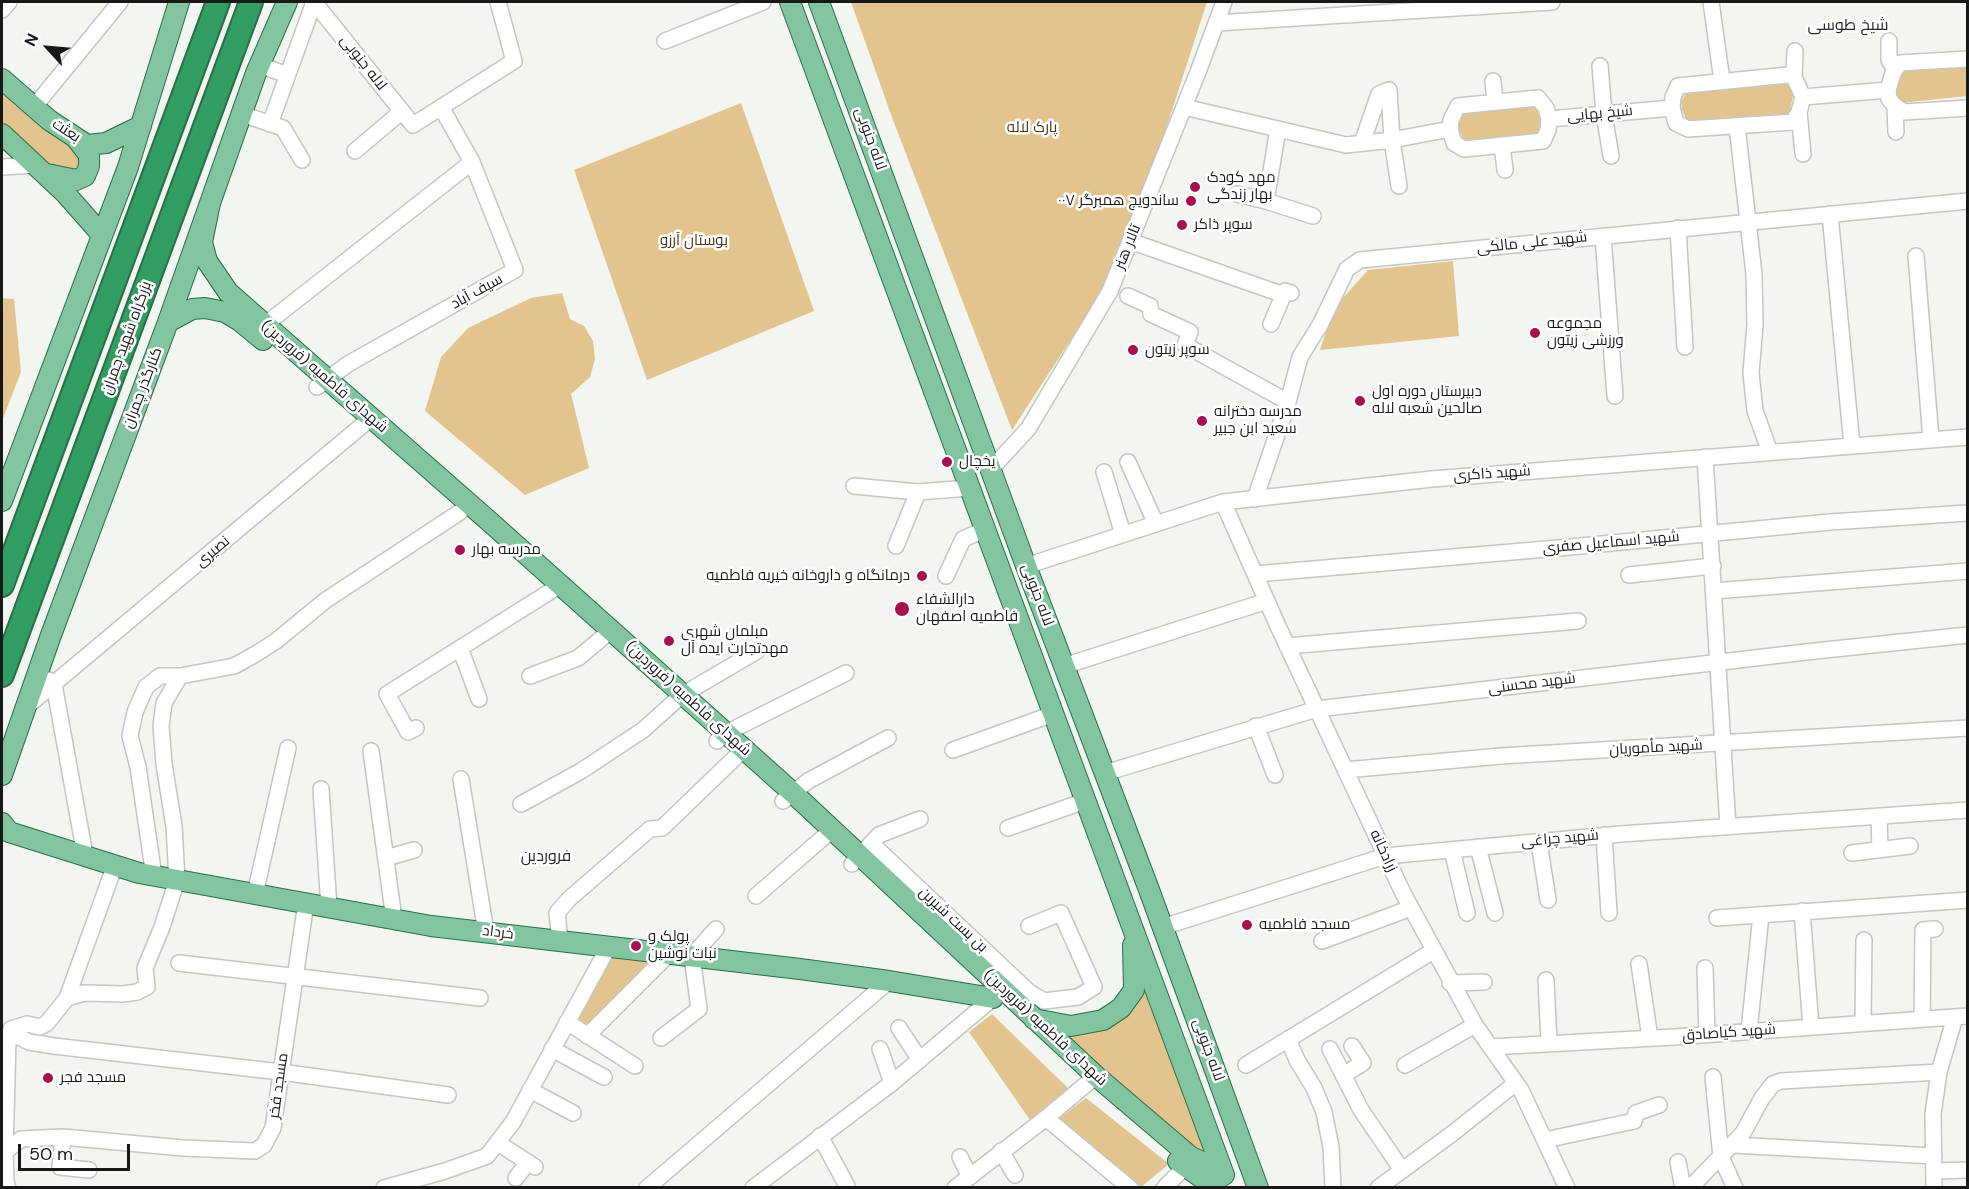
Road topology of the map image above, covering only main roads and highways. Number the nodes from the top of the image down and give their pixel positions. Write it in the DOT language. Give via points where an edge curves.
graph roads {
  1 [pos="179,2"];
  2 [pos="208,2"];
  3 [pos="218,2"];
  4 [pos="251,2"];
  5 [pos="263,2"];
  6 [pos="286,2"];
  7 [pos="790,2"];
  8 [pos="819,2"];
  9 [pos="799,26"];
  10 [pos="2,79"];
  11 [pos="187,82"];
  12 [pos="219,90"];
  13 [pos="141,126"];
  14 [pos="2,134"];
  15 [pos="76,138"];
  16 [pos="880,165"];
  17 [pos="40,169"];
  18 [pos="210,203"];
  19 [pos="870,216"];
  20 [pos="102,235"];
  21 [pos="168,322"];
  22 [pos="260,329"];
  23 [pos="949,356"];
  24 [pos="367,423"];
  25 [pos="2,501"];
  26 [pos="29,511"];
  27 [pos="2,553"];
  28 [pos="2,585"];
  29 [pos="2,675"];
  30 [pos="678,698"];
  31 [pos="2,776"];
  32 [pos="4,830"];
  33 [pos="861,854"];
  34 [pos="1133,930"];
  35 [pos="1186,991"];
  36 [pos="993,998"];
  37 [pos="1159,1001"];
  38 [pos="1126,1002"];
  39 [pos="1034,1019"];
  40 [pos="1091,1080"];
  41 [pos="1220,1165"];
  42 [pos="1216,1188"];
  43 [pos="1229,1188"];
  44 [pos="1258,1188"];
  1 -- 13 [label="main road"];
  2 -- 11 [label="highway"];
  3 -- 11 [label="highway"];
  4 -- 12 [label="highway, بزرگراه شهید چمران"];
  5 -- 12 [label="highway"];
  6 -- 18 [label="main road, کنارگذر چمران"];
  7 -- 9 [label="main road, لاله جنوبی"];
  8 -- 16 [label="main road, لاله جنوبی"];
  9 -- 16 [label="main road" via="811,32 863,171 872,175"];
  9 -- 19 [label="main road, لاله جنوبی"];
  10 -- 15 [label="main road, بعثت" via="48,120"];
  11 -- 26 [label="highway"];
  12 -- 29 [label="highway, بزرگراه شهید چمران"];
  13 -- 15 [label="main road, بعثت" via="106,143 87,145"];
  13 -- 20 [label="main road"];
  14 -- 17 [label="main road"];
  15 -- 17 [label="main road" via="89,155 85,176 76,180"];
  16 -- 23 [label="main road, لاله جنوبی"];
  17 -- 20 [label="main road"];
  18 -- 21 [label="main road, کنارگذر چمران"];
  18 -- 22 [label="main road, شهدای فاطمیه (فروردین)" via="202,242 207,261"];
  19 -- 23 [label="main road" via="878,206 888,209 934,338"];
  19 -- 34 [label="main road, لاله جنوبی"];
  20 -- 25 [label="main road"];
  21 -- 22 [label="main road, شهدای فاطمیه (فروردین)" via="192,309 205,308 225,312"];
  21 -- 31 [label="main road, کنارگذر چمران"];
  22 -- 24 [label="main road, شهدای فاطمیه (فروردین)"];
  23 -- 35 [label="main road, لاله جنوبی"];
  24 -- 30 [label="main road, شهدای فاطمیه (فروردین)" via="602,638"];
  24 -- 30 [label="main road, شهدای فاطمیه (فروردین)" via="490,522"];
  26 -- 27 [label="highway"];
  26 -- 28 [label="highway"];
  30 -- 33 [label="main road, شهدای فاطمیه (فروردین)" via="828,833"];
  32 -- 36 [label="main road, خرداد" via="154,876 394,919 889,981"];
  33 -- 36 [label="main road, شهدای فاطمیه (فروردین)"];
  33 -- 39 [label="main road, شهدای فاطمیه (فروردین)"];
  34 -- 37 [label="main road, لاله جنوبی"];
  34 -- 38 [label="main road" via="1134,990"];
  35 -- 37 [label="main road"];
  35 -- 44 [label="main road, لاله جنوبی"];
  36 -- 40 [label="main road, شهدای فاطمیه (فروردین)"];
  37 -- 38 [label="main road"];
  37 -- 41 [label="main road, لاله جنوبی"];
  38 -- 39 [label="main road" via="1103,1020 1071,1026"];
  39 -- 40 [label="main road, شهدای فاطمیه (فروردین)"];
  40 -- 41 [label="main road, شهدای فاطمیه (فروردین)" via="1191,1157"];
  40 -- 42 [label="main road, شهدای فاطمیه (فروردین)" via="1185,1167"];
  41 -- 43 [label="main road, لاله جنوبی"];
}
